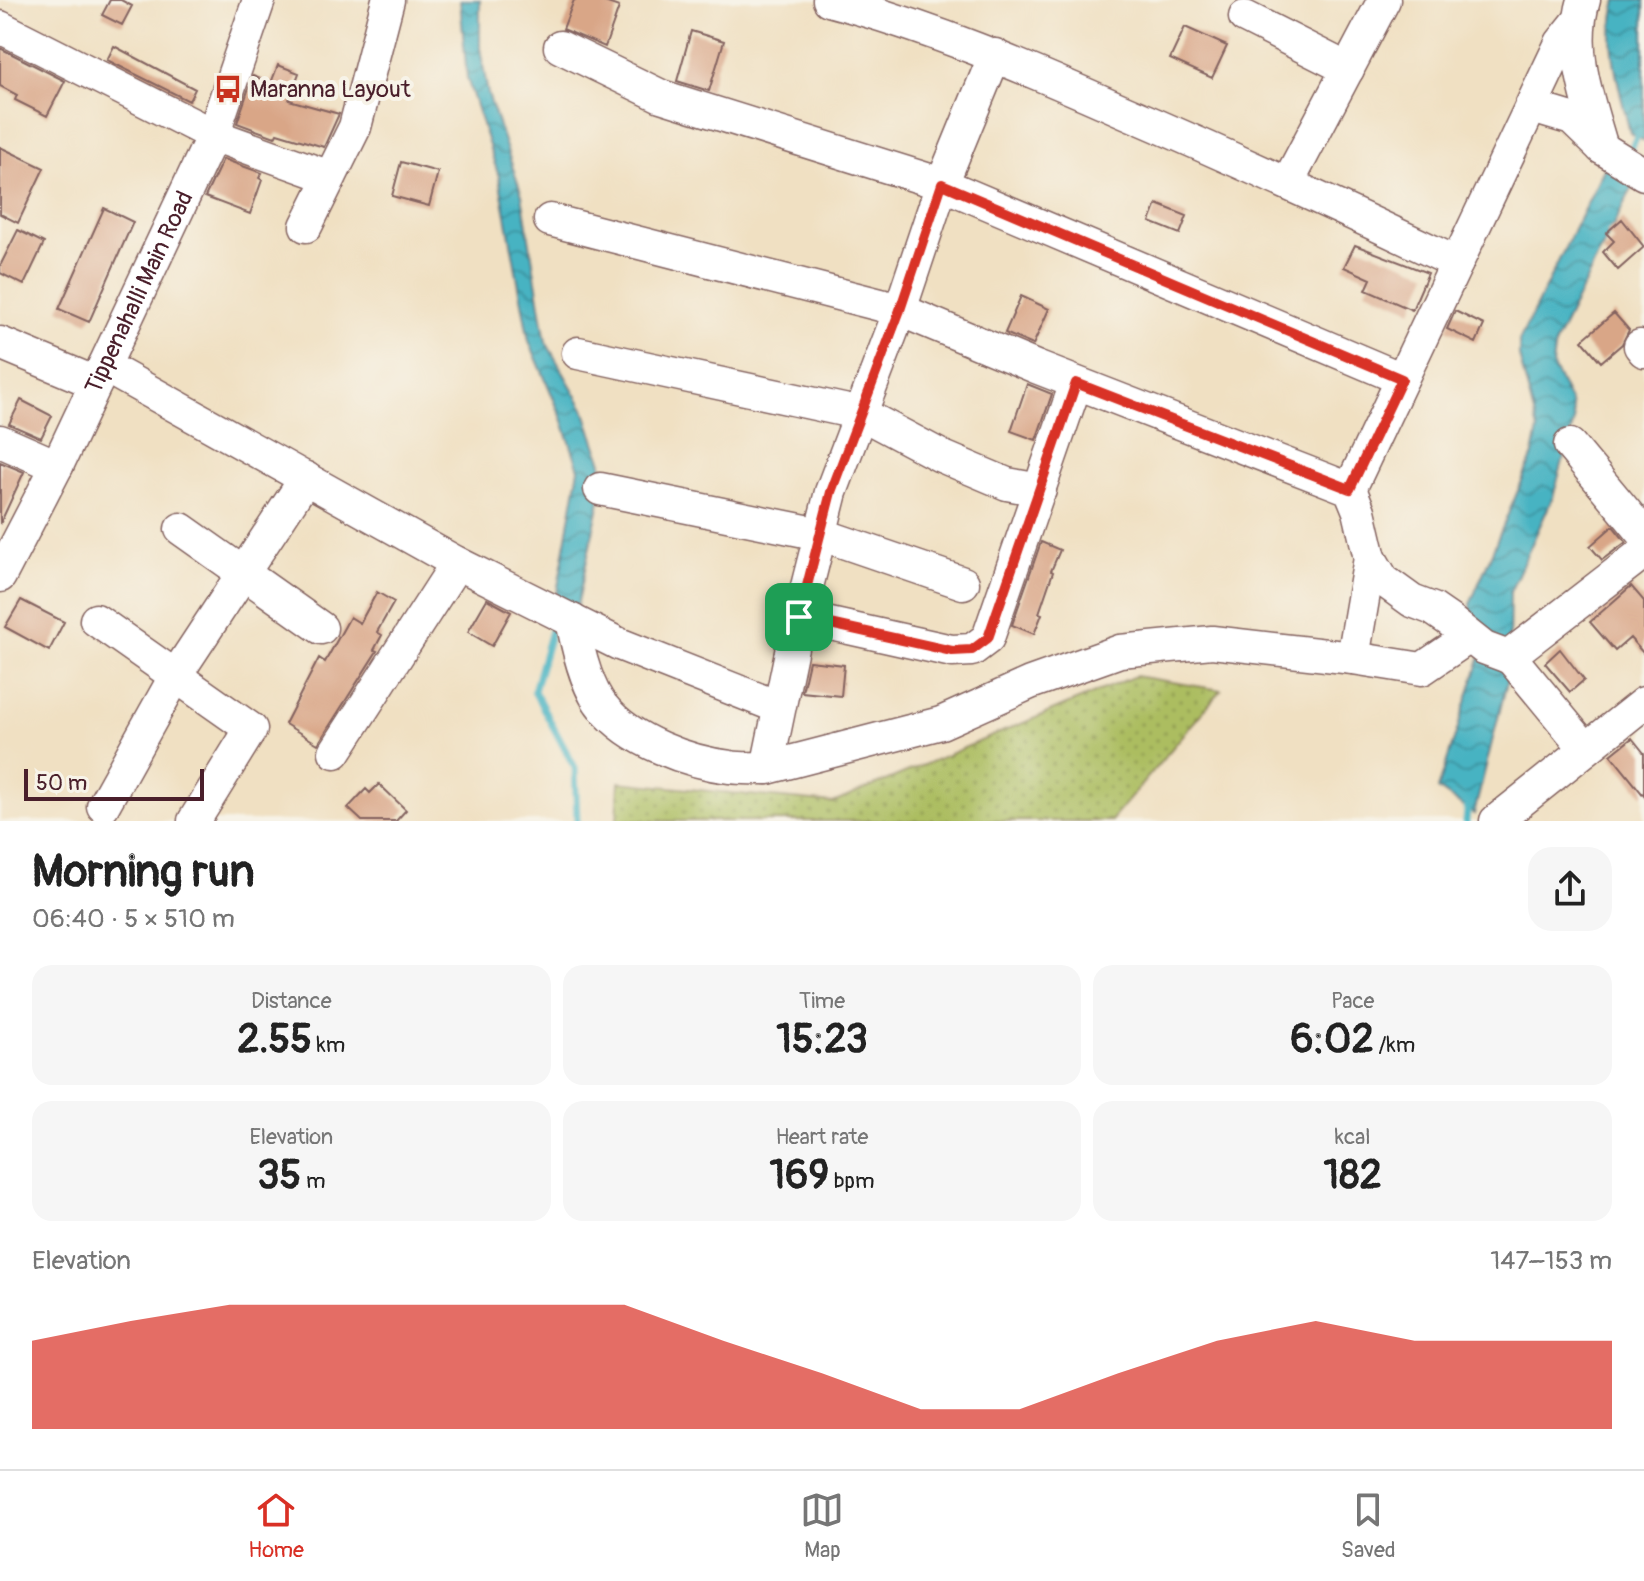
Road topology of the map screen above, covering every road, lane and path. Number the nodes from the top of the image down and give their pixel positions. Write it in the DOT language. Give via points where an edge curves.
graph roads {
  1 [pos="11,0"];
  2 [pos="259,0"];
  3 [pos="388,0"];
  4 [pos="829,0"];
  5 [pos="1384,0"];
  6 [pos="894,8"];
  7 [pos="1581,11"];
  8 [pos="0,15"];
  9 [pos="1245,17"];
  10 [pos="0,27"];
  11 [pos="560,47"];
  12 [pos="995,55"];
  13 [pos="1348,69"];
  14 [pos="1532,107"];
  15 [pos="213,135"];
  16 [pos="1602,148"];
  17 [pos="1644,174"];
  18 [pos="330,177"];
  19 [pos="1288,182"];
  20 [pos="942,184"];
  21 [pos="550,220"];
  22 [pos="306,226"];
  23 [pos="1457,263"];
  24 [pos="900,310"];
  25 [pos="0,343"];
  26 [pos="578,353"];
  27 [pos="100,375"];
  28 [pos="1402,379"];
  29 [pos="1076,383"];
  30 [pos="862,414"];
  31 [pos="0,441"];
  32 [pos="1570,445"];
  33 [pos="57,466"];
  34 [pos="306,478"];
  35 [pos="600,489"];
  36 [pos="1350,489"];
  37 [pos="1040,490"];
  38 [pos="181,529"];
  39 [pos="820,534"];
  40 [pos="1644,534"];
  41 [pos="1644,552"];
  42 [pos="1370,558"];
  43 [pos="457,563"];
  44 [pos="243,574"];
  45 [pos="0,576"];
  46 [pos="963,583"];
  47 [pos="555,612"];
  48 [pos="799,617"];
  49 [pos="96,620"];
  50 [pos="321,628"];
  51 [pos="1491,650"];
  52 [pos="1353,658"];
  53 [pos="176,675"];
  54 [pos="1644,703"];
  55 [pos="778,707"];
  56 [pos="1586,749"];
  57 [pos="335,752"];
  58 [pos="767,768"];
  59 [pos="103,806"];
  60 [pos="194,821"];
  61 [pos="1496,821"];
  1 -- 8 [label="street"];
  2 -- 15 [label="street, Tippenahalli Main Road"];
  3 -- 18 [label="street" via="355,127"];
  4 -- 6 [label="street"];
  5 -- 13 [label="street"];
  6 -- 12 [label="street"];
  7 -- 14 [label="street"];
  7 -- 16 [label="street" via="1581,74"];
  9 -- 13 [label="street"];
  10 -- 15 [label="street"];
  11 -- 20 [label="street" via="661,96"];
  12 -- 19 [label="street"];
  12 -- 20 [label="street"];
  13 -- 19 [label="street"];
  14 -- 16 [label="street" via="1572,119"];
  14 -- 23 [label="street"];
  15 -- 18 [label="street"];
  15 -- 27 [label="street, Tippenahalli Main Road"];
  16 -- 17 [label="street"];
  18 -- 22 [label="street"];
  19 -- 23 [label="street"];
  20 -- 24 [label="street"];
  20 -- 28 [label="street"];
  21 -- 24 [label="street"];
  23 -- 28 [label="street"];
  24 -- 29 [label="street"];
  24 -- 30 [label="street"];
  25 -- 27 [label="street"];
  26 -- 30 [label="street"];
  27 -- 33 [label="street, Tippenahalli Main Road"];
  27 -- 34 [label="street"];
  28 -- 36 [label="street"];
  29 -- 36 [label="street"];
  29 -- 37 [label="street"];
  30 -- 37 [label="street" via="994,479"];
  30 -- 39 [label="street"];
  31 -- 33 [label="street"];
  32 -- 40 [label="street"];
  33 -- 45 [label="street, Tippenahalli Main Road"];
  34 -- 43 [label="street"];
  34 -- 44 [label="street"];
  35 -- 39 [label="street"];
  36 -- 42 [label="street"];
  37 -- 48 [label="street" via="988,638 972,650 952,651"];
  38 -- 44 [label="street"];
  39 -- 46 [label="street"];
  39 -- 48 [label="street"];
  41 -- 51 [label="street"];
  42 -- 51 [label="street" via="1383,580"];
  42 -- 52 [label="street"];
  43 -- 47 [label="street"];
  43 -- 57 [label="street"];
  44 -- 50 [label="street"];
  44 -- 53 [label="street"];
  47 -- 55 [label="street" via="619,644"];
  47 -- 58 [label="street" via="602,707 641,740 731,768"];
  48 -- 55 [label="street"];
  49 -- 53 [label="street"];
  51 -- 52 [label="street" via="1422,669"];
  51 -- 56 [label="street"];
  52 -- 58 [label="street" via="1212,642 1120,651 941,723"];
  53 -- 59 [label="street"];
  53 -- 60 [label="street" via="251,729"];
  54 -- 56 [label="street"];
  55 -- 58 [label="street"];
  56 -- 61 [label="street"];
}
